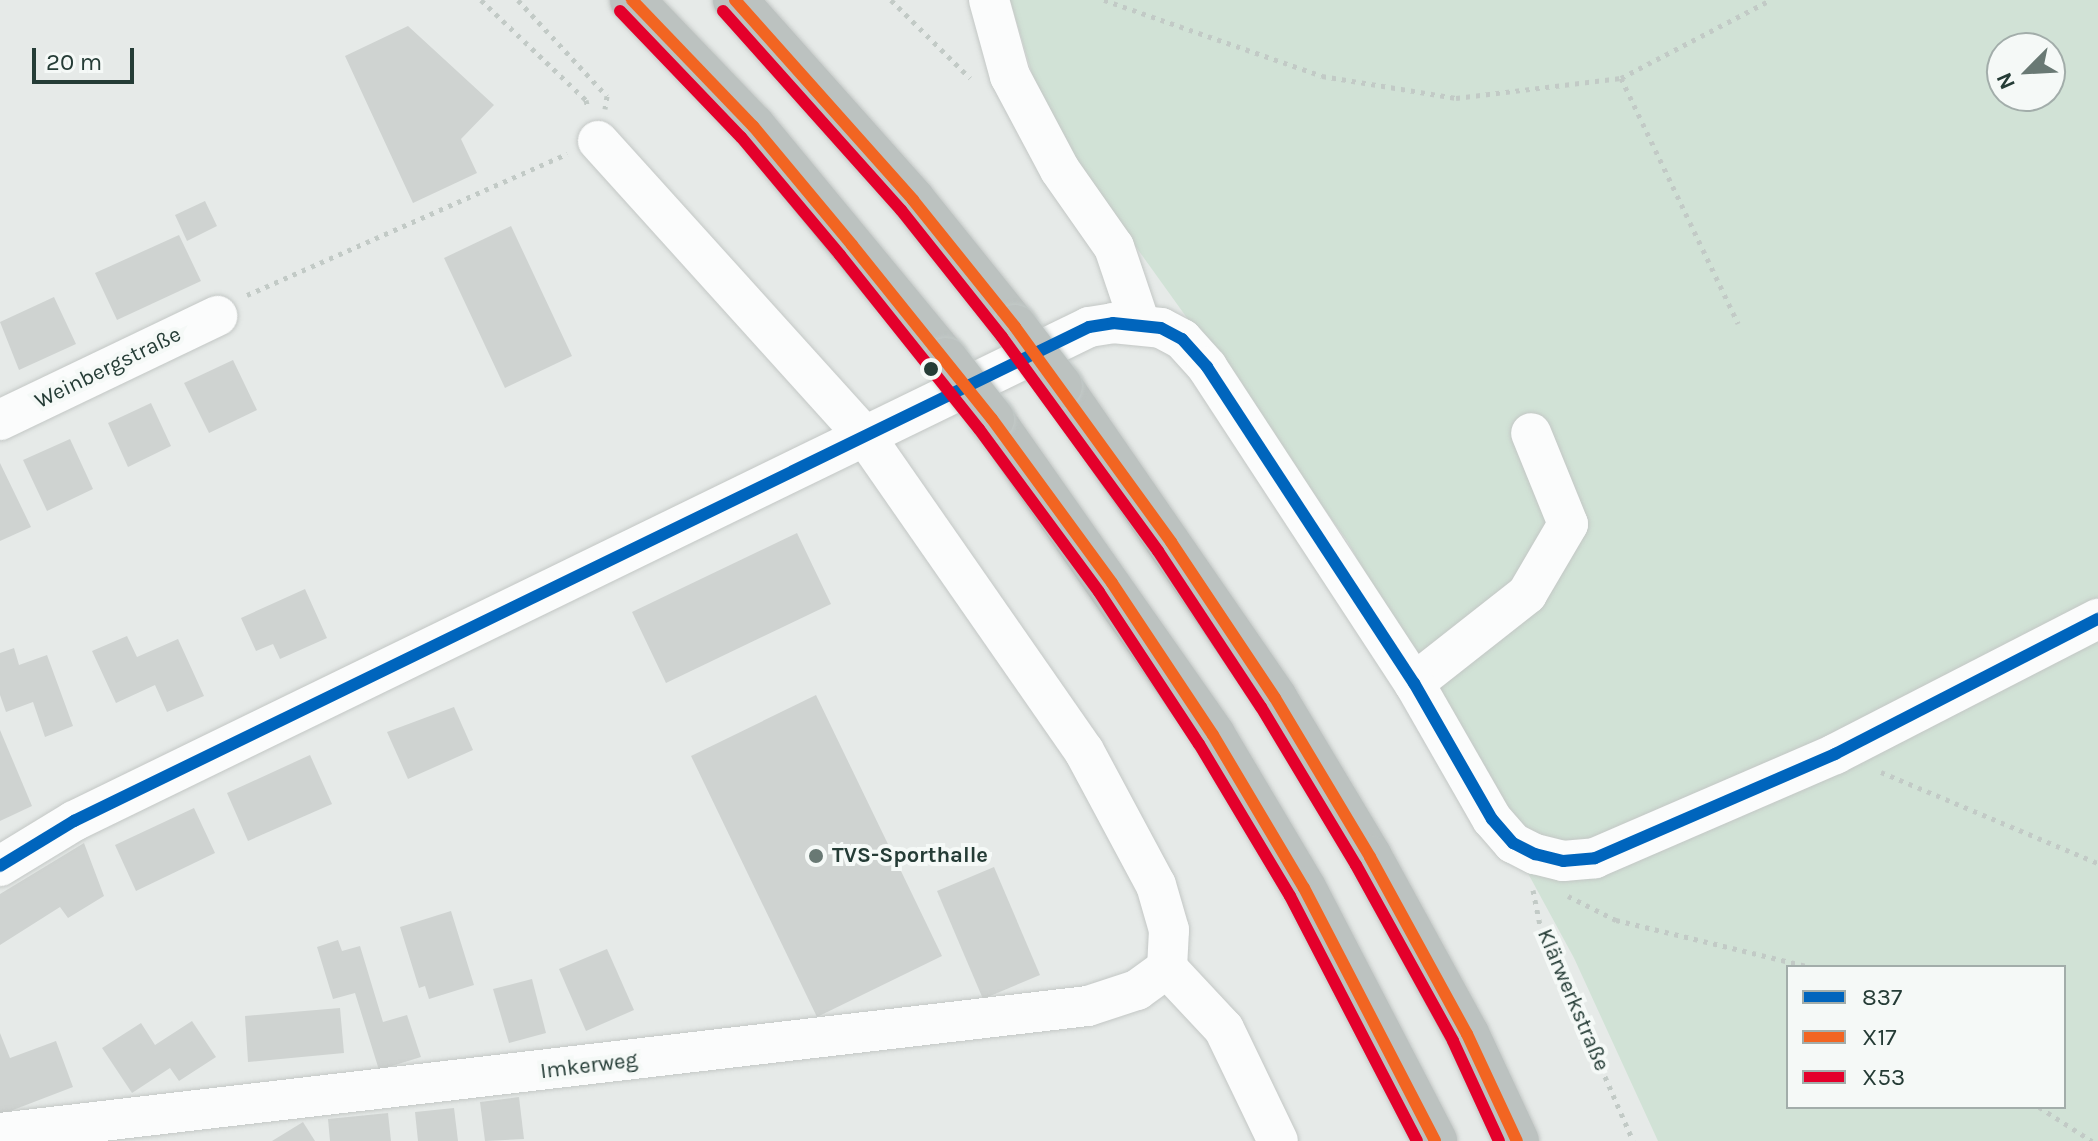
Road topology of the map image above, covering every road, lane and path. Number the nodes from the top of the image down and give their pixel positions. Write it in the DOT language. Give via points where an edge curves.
graph roads {
  1 [pos="481,0"];
  2 [pos="518,0"];
  3 [pos="632,0"];
  4 [pos="735,0"];
  5 [pos="989,0"];
  6 [pos="1104,0"];
  7 [pos="1770,0"];
  8 [pos="1621,78"];
  9 [pos="598,141"];
  10 [pos="217,316"];
  11 [pos="1738,323"];
  12 [pos="1140,324"];
  13 [pos="0,420"];
  14 [pos="1531,433"];
  15 [pos="867,439"];
  16 [pos="2098,619"];
  17 [pos="1414,683"];
  18 [pos="1835,754"];
  19 [pos="1535,854"];
  20 [pos="2098,863"];
  21 [pos="0,866"];
  22 [pos="1802,965"];
  23 [pos="1167,968"];
  24 [pos="2042,1109"];
  25 [pos="0,1133"];
  26 [pos="1278,1141"];
  27 [pos="1435,1141"];
  28 [pos="1517,1141"];
  29 [pos="1633,1141"];
  30 [pos="2092,1141"];
  1 -- 9 [label="path" via="586,100"];
  2 -- 9 [label="path" via="607,96"];
  3 -- 27 [label="highway, bridge" via="753,126 992,419 1213,735 1304,888"];
  4 -- 28 [label="highway, bridge" via="903,189 1015,327 1283,711 1452,1007"];
  5 -- 12 [label="street" via="1010,76 1060,170 1114,247"];
  6 -- 8 [label="path" via="1322,76 1456,98"];
  7 -- 8 [label="path"];
  8 -- 11 [label="path"];
  9 -- 10 [label="path" via="235,300"];
  9 -- 15 [label="street"];
  10 -- 13 [label="street, Weinbergstraße"];
  12 -- 15 [label="street" via="1089,327"];
  12 -- 17 [label="street" via="1182,339 1207,367"];
  14 -- 17 [label="street" via="1568,524 1527,594"];
  15 -- 21 [label="street" via="74,821"];
  15 -- 23 [label="street" via="1084,751 1156,885 1169,930"];
  16 -- 18 [label="street"];
  17 -- 19 [label="street" via="1492,819 1513,843"];
  18 -- 19 [label="street" via="1595,858 1563,861"];
  18 -- 20 [label="path"];
  19 -- 22 [label="path" via="1573,903 1616,920"];
  19 -- 29 [label="path, Klärwerkstraße" via="1533,897 1541,930"];
  23 -- 25 [label="street, Imkerweg" via="1137,990 1088,1006"];
  23 -- 26 [label="street" via="1224,1029"];
  24 -- 30 [label="path"];
}
